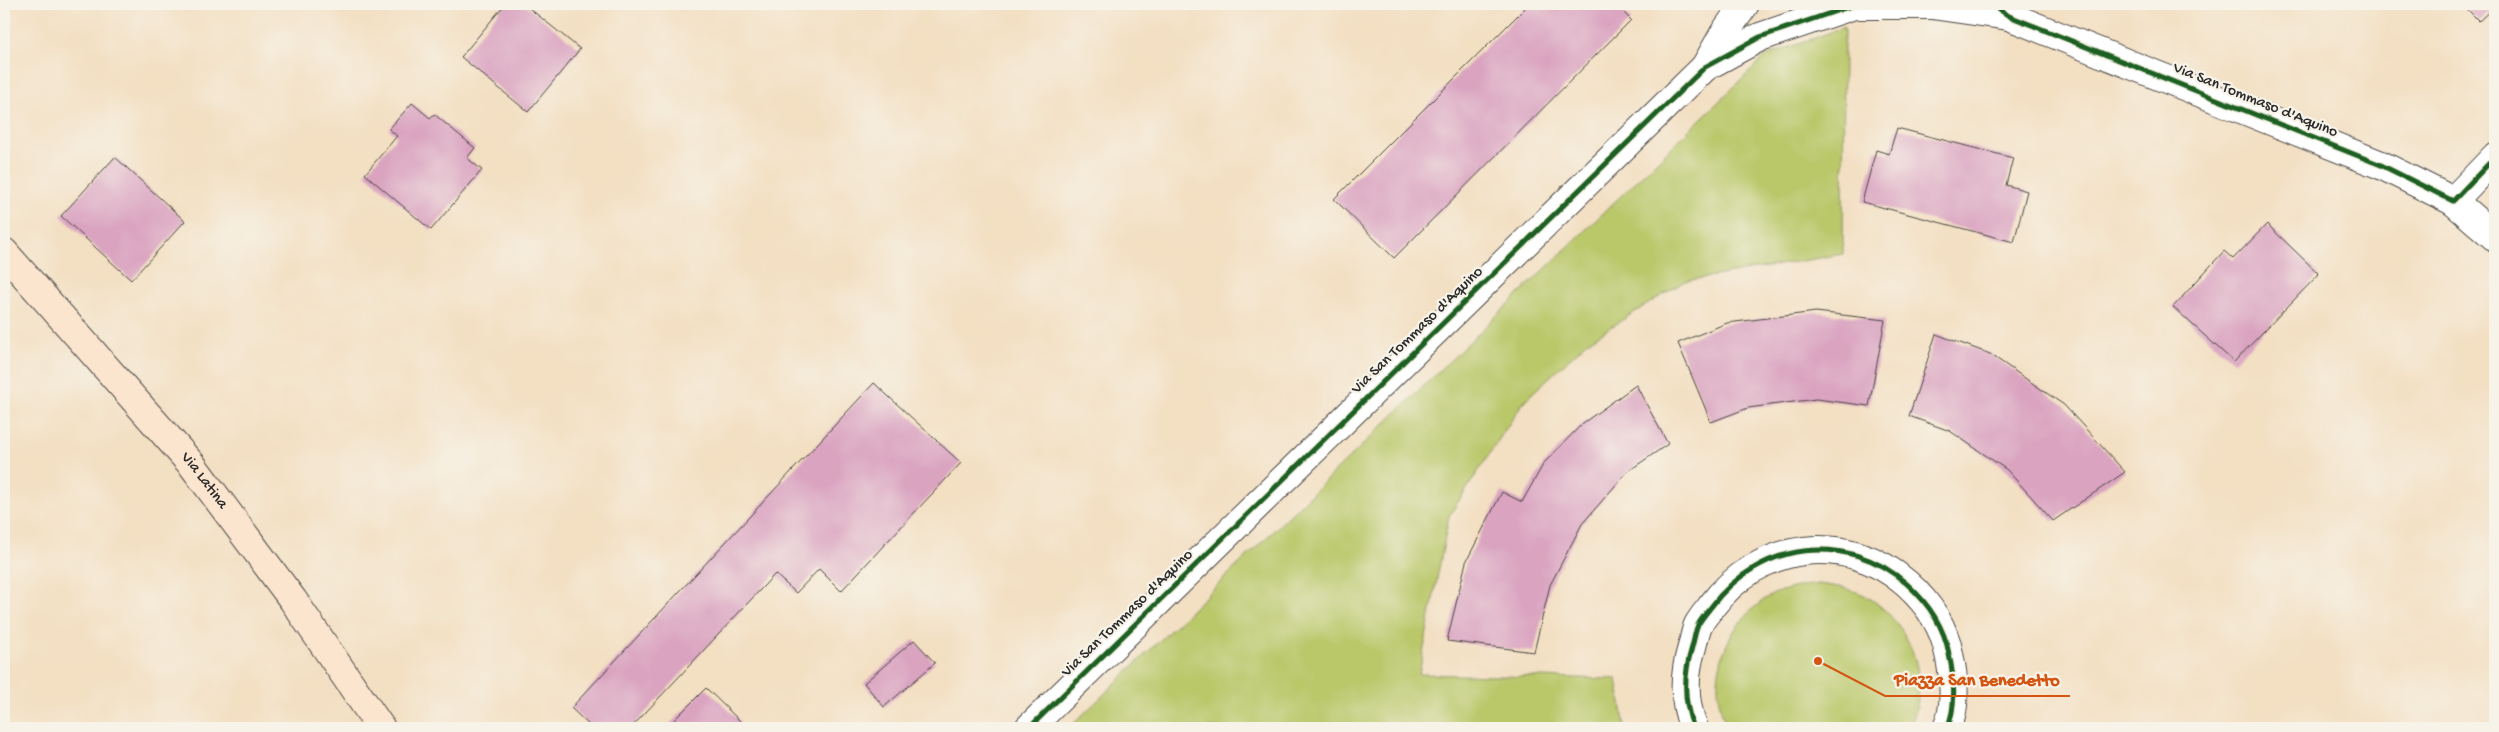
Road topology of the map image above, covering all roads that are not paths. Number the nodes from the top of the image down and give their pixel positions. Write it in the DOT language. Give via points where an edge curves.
graph roads {
  1 [pos="1745,4"];
  2 [pos="1856,5"];
  3 [pos="2000,10"];
  4 [pos="1705,67"];
  5 [pos="2495,157"];
  6 [pos="2453,201"];
  7 [pos="2495,237"];
  8 [pos="4,252"];
  9 [pos="381,728"];
  10 [pos="1029,728"];
  11 [pos="1694,728"];
  12 [pos="1947,728"];
  1 -- 4 [label="street, Via San Tommaso d'Aquino"];
  2 -- 3 [label="street, Via San Tommaso d'Aquino" via="1932,5"];
  2 -- 4 [label="street, Via San Tommaso d'Aquino" via="1760,37"];
  3 -- 6 [label="street, Via San Tommaso d'Aquino" via="2381,165"];
  4 -- 10 [label="street, Via San Tommaso d'Aquino"];
  5 -- 6 [label="street"];
  6 -- 7 [label="street, Via San Tommaso d'Aquino"];
  8 -- 9 [label="main road, Via Latina" via="193,466 293,600"];
  11 -- 12 [label="street" via="1688,714 1685,668 1698,625 1725,588 1762,562 1792,552 1822,550 1852,553 1892,571 1925,600 1946,638 1955,681"];
}
